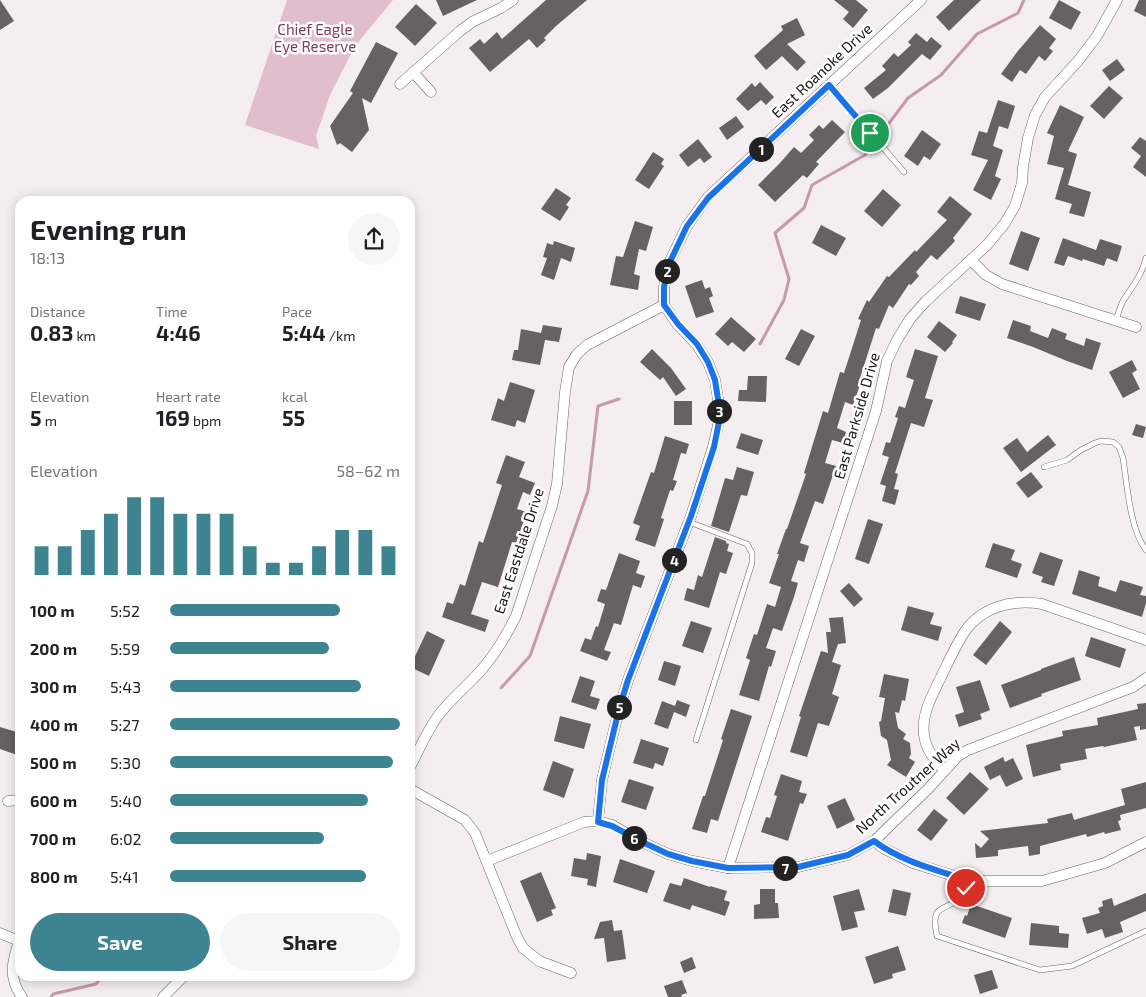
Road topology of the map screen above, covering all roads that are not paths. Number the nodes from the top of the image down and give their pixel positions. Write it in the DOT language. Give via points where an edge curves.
graph roads {
  1 [pos="513,0"];
  2 [pos="921,0"];
  3 [pos="1117,0"];
  4 [pos="413,72"];
  5 [pos="400,84"];
  6 [pos="829,85"];
  7 [pos="431,92"];
  8 [pos="904,172"];
  9 [pos="1146,258"];
  10 [pos="971,260"];
  11 [pos="664,305"];
  12 [pos="1116,321"];
  13 [pos="1136,327"];
  14 [pos="1044,467"];
  15 [pos="688,522"];
  16 [pos="1146,550"];
  17 [pos="1146,640"];
  18 [pos="1146,678"];
  19 [pos="696,740"];
  20 [pos="415,757"];
  21 [pos="944,770"];
  22 [pos="415,793"];
  23 [pos="15,801"];
  24 [pos="8,802"];
  25 [pos="598,822"];
  26 [pos="874,841"];
  27 [pos="1146,842"];
  28 [pos="487,861"];
  29 [pos="728,868"];
  30 [pos="970,881"];
  31 [pos="1146,931"];
  32 [pos="0,933"];
  33 [pos="15,938"];
  34 [pos="15,954"];
  35 [pos="571,973"];
  36 [pos="179,981"];
  37 [pos="22,997"];
  38 [pos="163,997"];
  1 -- 4 [label="street" via="460,30"];
  2 -- 6 [label="street, East Roanoke Drive"];
  3 -- 10 [label="street, East Parkside Drive" via="1097,36 1045,97 1028,138 1022,184 1015,206 1005,223"];
  4 -- 5 [label="street"];
  4 -- 7 [label="street"];
  6 -- 8 [label="lane"];
  6 -- 11 [label="street, East Roanoke Drive" via="695,213 668,266"];
  9 -- 12 [label="lane"];
  10 -- 12 [label="street" via="986,275 1002,284"];
  10 -- 29 [label="street, East Parkside Drive" via="910,319 887,361 876,411"];
  11 -- 15 [label="street" via="708,362 718,399 719,422 714,447"];
  11 -- 20 [label="street, East Eastdale Drive" via="587,345 569,367 557,484 516,616 482,670 435,719"];
  12 -- 13 [label="street"];
  14 -- 16 [label="lane" via="1067,460 1095,443 1113,442 1123,458 1134,525"];
  15 -- 19 [label="lane" via="747,544 752,553 752,563"];
  15 -- 25 [label="street" via="619,709 602,780"];
  17 -- 21 [label="street" via="1042,604 1014,602 984,613 962,634 924,720 927,749"];
  18 -- 21 [label="street, North Troutner Way" via="1133,687 973,747"];
  21 -- 26 [label="street, North Troutner Way"];
  22 -- 28 [label="street" via="465,820 475,833"];
  23 -- 24 [label="street"];
  25 -- 28 [label="street" via="584,822"];
  25 -- 29 [label="street, North Troutner Way" via="668,854"];
  26 -- 29 [label="street, North Troutner Way" via="848,855 798,867"];
  26 -- 30 [label="street" via="913,862"];
  27 -- 30 [label="street" via="1105,863 1042,881"];
  28 -- 35 [label="street" via="524,948 539,961"];
  30 -- 31 [label="lane" via="963,895 936,914 937,936 1040,970 1072,966"];
  32 -- 33 [label="street"];
  34 -- 37 [label="street" via="13,978"];
  36 -- 38 [label="street"];
}
